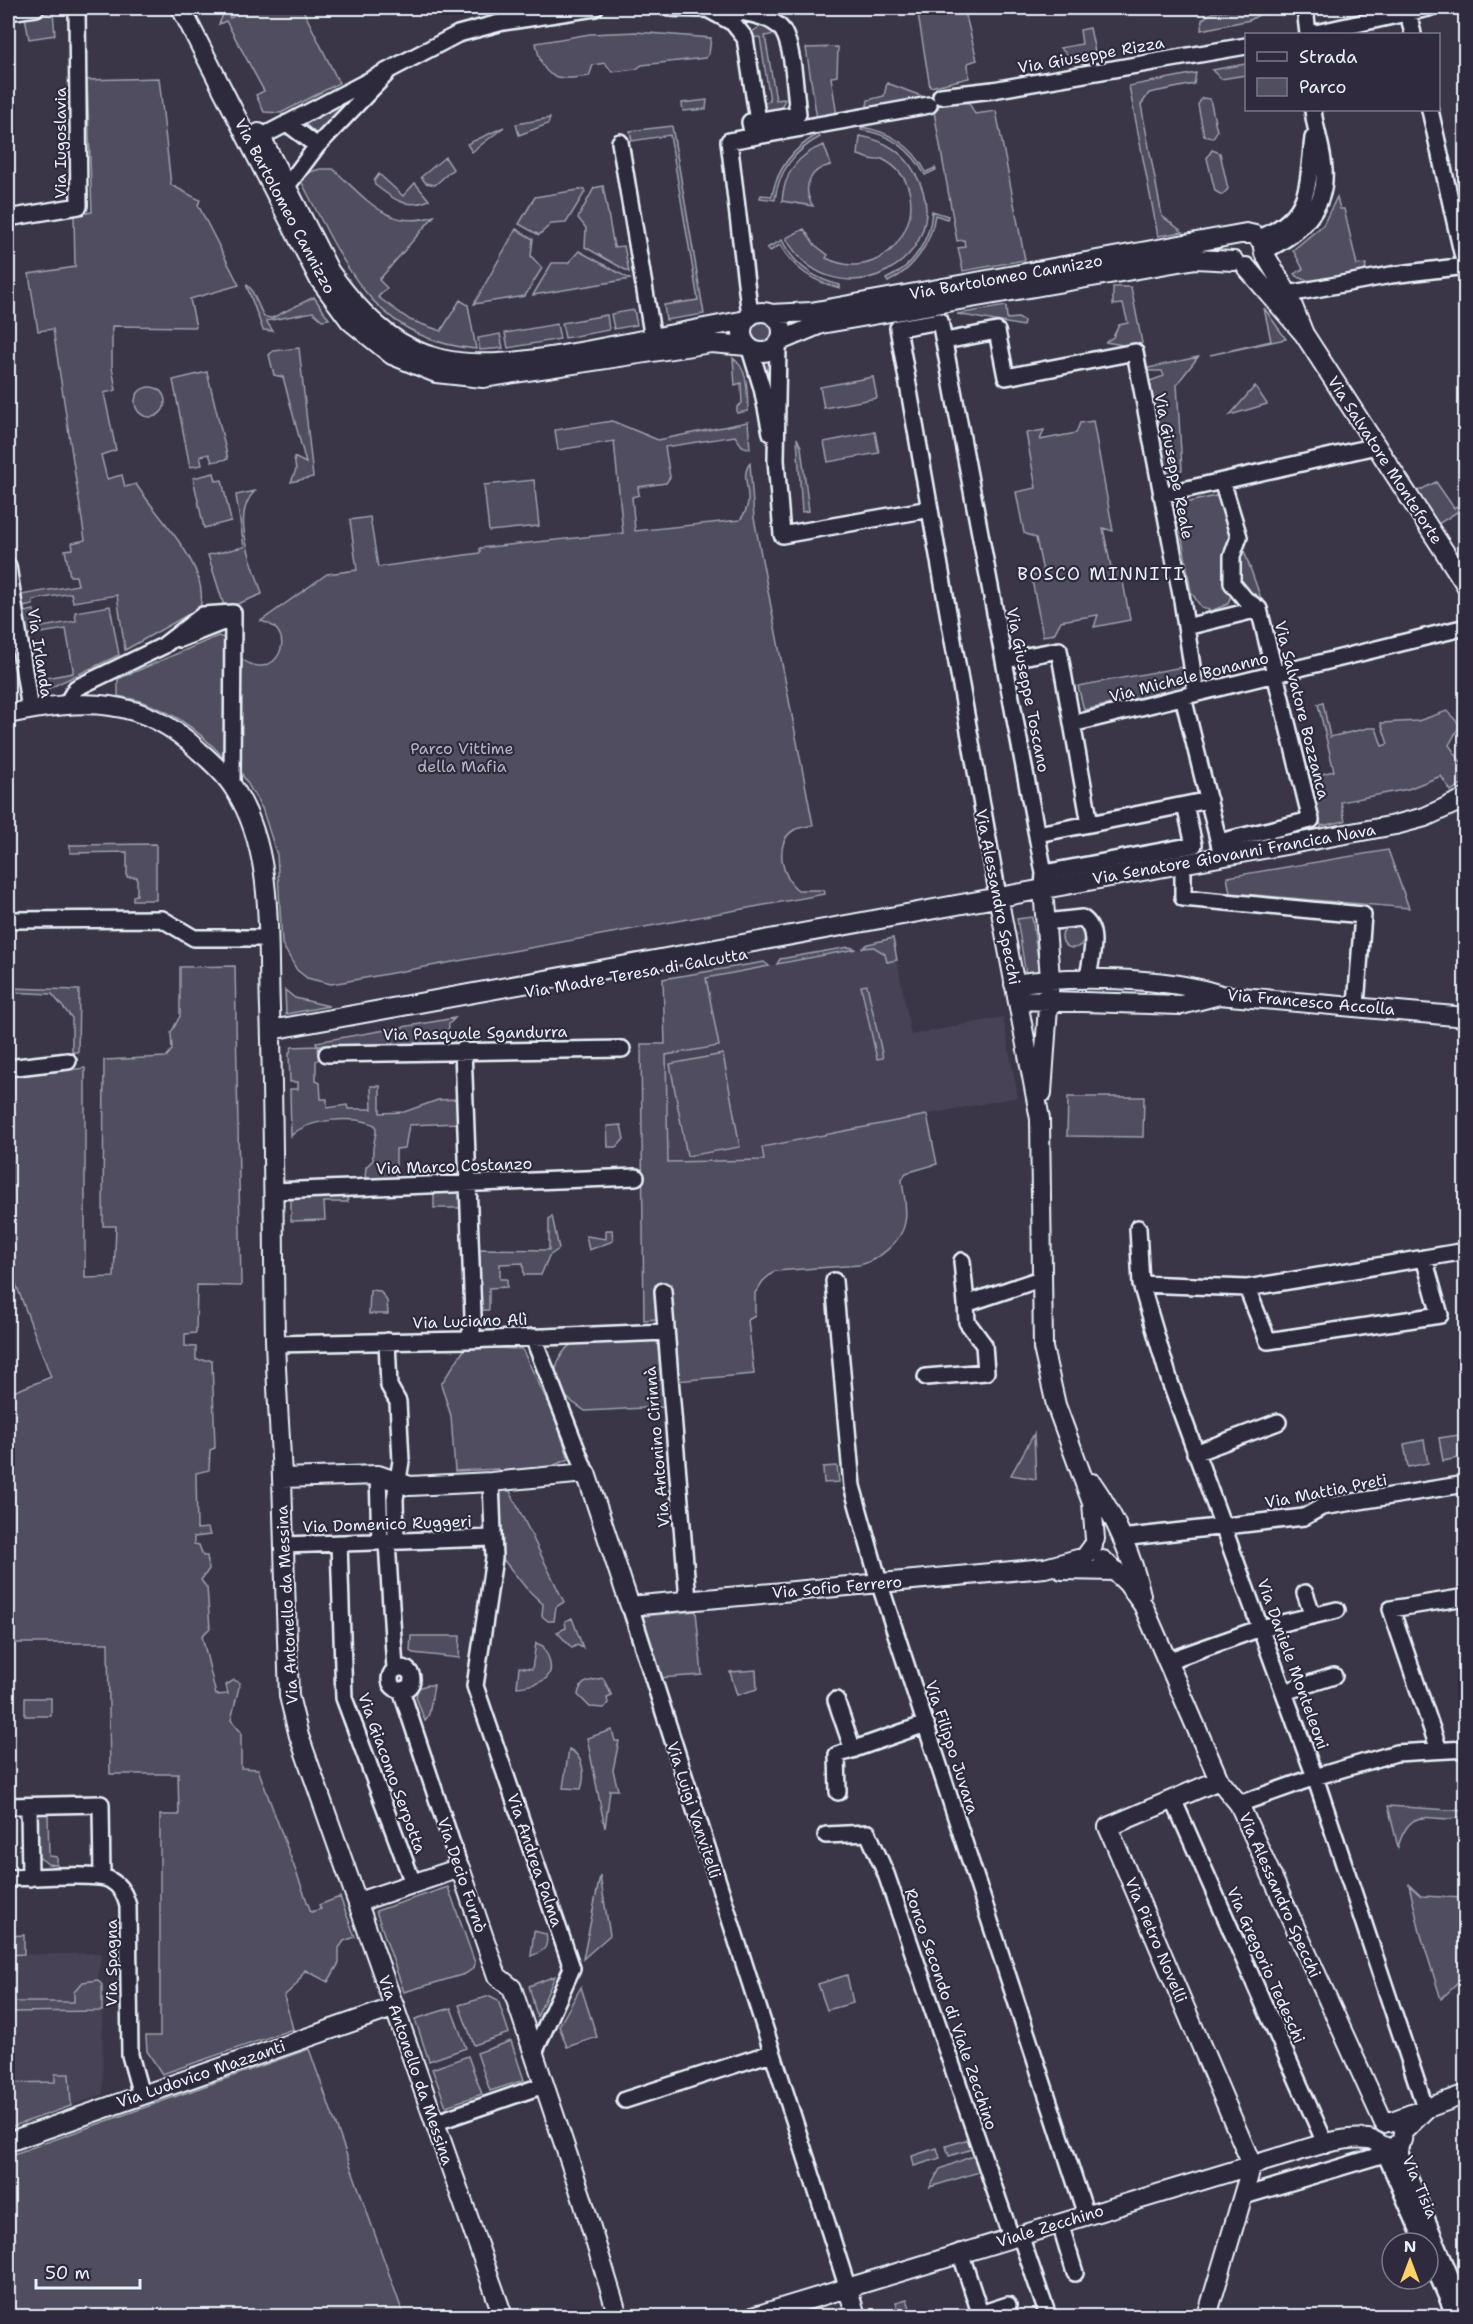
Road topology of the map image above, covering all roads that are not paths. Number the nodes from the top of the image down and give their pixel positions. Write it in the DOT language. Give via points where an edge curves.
graph roads {
  1 [pos="36,8"];
  2 [pos="77,8"];
  3 [pos="181,8"];
  4 [pos="195,8"];
  5 [pos="595,8"];
  6 [pos="671,8"];
  7 [pos="1305,8"];
  8 [pos="1428,8"];
  9 [pos="709,9"];
  10 [pos="8,12"];
  11 [pos="1408,12"];
  12 [pos="1310,33"];
  13 [pos="1314,33"];
  14 [pos="1413,33"];
  15 [pos="1245,46"];
  16 [pos="392,67"];
  17 [pos="1313,111"];
  18 [pos="1430,111"];
  19 [pos="758,121"];
  20 [pos="287,123"];
  21 [pos="261,137"];
  22 [pos="753,137"];
  23 [pos="620,142"];
  24 [pos="317,146"];
  25 [pos="287,186"];
  26 [pos="8,218"];
  27 [pos="1241,234"];
  28 [pos="1267,251"];
  29 [pos="1240,264"];
  30 [pos="1465,266"];
  31 [pos="1281,299"];
  32 [pos="770,314"];
  33 [pos="748,318"];
  34 [pos="898,328"];
  35 [pos="654,339"];
  36 [pos="945,341"];
  37 [pos="779,343"];
  38 [pos="748,348"];
  39 [pos="1376,446"];
  40 [pos="776,460"];
  41 [pos="1222,481"];
  42 [pos="1161,495"];
  43 [pos="930,508"];
  44 [pos="8,566"];
  45 [pos="1466,585"];
  46 [pos="11,606"];
  47 [pos="1259,609"];
  48 [pos="1186,627"];
  49 [pos="1466,627"];
  50 [pos="1005,660"];
  51 [pos="1275,674"];
  52 [pos="1190,695"];
  53 [pos="67,703"];
  54 [pos="30,710"];
  55 [pos="8,714"];
  56 [pos="1072,724"];
  57 [pos="232,785"];
  58 [pos="1466,798"];
  59 [pos="1209,800"];
  60 [pos="1185,805"];
  61 [pos="1466,810"];
  62 [pos="1090,824"];
  63 [pos="1037,834"];
  64 [pos="1221,850"];
  65 [pos="1183,874"];
  66 [pos="1044,887"];
  67 [pos="999,902"];
  68 [pos="8,920"];
  69 [pos="1045,922"];
  70 [pos="267,938"];
  71 [pos="1050,978"];
  72 [pos="1088,979"];
  73 [pos="1016,992"];
  74 [pos="1219,994"];
  75 [pos="1049,1000"];
  76 [pos="1356,1005"];
  77 [pos="1466,1017"];
  78 [pos="271,1034"];
  79 [pos="622,1049"];
  80 [pos="463,1050"];
  81 [pos="327,1054"];
  82 [pos="68,1061"];
  83 [pos="8,1068"];
  84 [pos="1040,1119"];
  85 [pos="636,1177"];
  86 [pos="468,1183"];
  87 [pos="273,1191"];
  88 [pos="1138,1228"];
  89 [pos="1466,1251"];
  90 [pos="1424,1258"];
  91 [pos="962,1261"];
  92 [pos="1043,1278"];
  93 [pos="834,1281"];
  94 [pos="1142,1284"];
  95 [pos="1247,1288"];
  96 [pos="663,1291"];
  97 [pos="966,1304"];
  98 [pos="666,1332"];
  99 [pos="533,1337"];
  100 [pos="467,1340"];
  101 [pos="387,1341"];
  102 [pos="275,1344"];
  103 [pos="926,1377"];
  104 [pos="1278,1422"];
  105 [pos="1195,1453"];
  106 [pos="1081,1472"];
  107 [pos="586,1473"];
  108 [pos="378,1475"];
  109 [pos="282,1478"];
  110 [pos="397,1482"];
  111 [pos="491,1482"];
  112 [pos="1466,1484"];
  113 [pos="1222,1527"];
  114 [pos="492,1538"];
  115 [pos="1122,1540"];
  116 [pos="388,1542"];
  117 [pos="339,1543"];
  118 [pos="283,1545"];
  119 [pos="1101,1558"];
  120 [pos="879,1582"];
  121 [pos="1305,1593"];
  122 [pos="1466,1598"];
  123 [pos="688,1600"];
  124 [pos="1143,1605"];
  125 [pos="630,1606"];
  126 [pos="1337,1610"];
  127 [pos="1313,1616"];
  128 [pos="1261,1628"];
  129 [pos="1167,1661"];
  130 [pos="1334,1676"];
  131 [pos="1284,1692"];
  132 [pos="836,1700"];
  133 [pos="926,1725"];
  134 [pos="1466,1749"];
  135 [pos="853,1750"];
  136 [pos="1439,1750"];
  137 [pos="1315,1777"];
  138 [pos="1219,1780"];
  139 [pos="838,1792"];
  140 [pos="1173,1799"];
  141 [pos="1239,1804"];
  142 [pos="8,1806"];
  143 [pos="29,1806"];
  144 [pos="826,1835"];
  145 [pos="460,1868"];
  146 [pos="102,1877"];
  147 [pos="410,1877"];
  148 [pos="8,1878"];
  149 [pos="30,1878"];
  150 [pos="358,1902"];
  151 [pos="394,2007"];
  152 [pos="534,2053"];
  153 [pos="771,2053"];
  154 [pos="544,2085"];
  155 [pos="1466,2094"];
  156 [pos="141,2095"];
  157 [pos="625,2100"];
  158 [pos="1425,2110"];
  159 [pos="434,2123"];
  160 [pos="1388,2137"];
  161 [pos="8,2142"];
  162 [pos="1326,2145"];
  163 [pos="1252,2165"];
  164 [pos="1221,2174"];
  165 [pos="1244,2196"];
  166 [pos="1086,2215"];
  167 [pos="1060,2223"];
  168 [pos="1420,2231"];
  169 [pos="1015,2236"];
  170 [pos="960,2252"];
  171 [pos="1075,2273"];
  172 [pos="1440,2281"];
  173 [pos="847,2286"];
  174 [pos="1008,2305"];
  175 [pos="1466,2314"];
  176 [pos="980,2315"];
  177 [pos="504,2316"];
  178 [pos="618,2316"];
  179 [pos="755,2316"];
  180 [pos="856,2316"];
  181 [pos="1048,2316"];
  182 [pos="1207,2316"];
  183 [pos="1455,2316"];
  1 -- 10 [label="street"];
  2 -- 26 [label="street, Via Iugoslavia" via="79,206"];
  3 -- 38 [label="street, Via Bartolomeo Cannizzo" via="319,279 350,321 392,355 436,373 483,378 711,343"];
  4 -- 21 [label="street, Via Bartolomeo Cannizzo"];
  5 -- 16 [label="street" via="477,28 432,45"];
  6 -- 9 [label="street"];
  7 -- 12 [label="street"];
  8 -- 11 [label="street"];
  9 -- 19 [label="street" via="733,23 745,38"];
  9 -- 19 [label="street" via="729,9 775,23 783,31 798,114"];
  11 -- 13 [label="street"];
  11 -- 14 [label="street"];
  15 -- 22 [label="street, Via Giuseppe Rizza" via="935,100"];
  16 -- 20 [label="street"];
  16 -- 24 [label="street"];
  17 -- 28 [label="street" via="1305,201"];
  18 -- 30 [label="street"];
  19 -- 22 [label="street" via="750,122"];
  20 -- 21 [label="street"];
  20 -- 24 [label="street"];
  21 -- 25 [label="street, Via Bartolomeo Cannizzo"];
  22 -- 33 [label="street, Via Giuseppe Rizza" via="729,141"];
  23 -- 35 [label="street"];
  24 -- 25 [label="street"];
  25 -- 35 [label="street, Via Bartolomeo Cannizzo" via="330,272 356,308 379,329 419,352 463,364 489,365"];
  27 -- 28 [label="street" via="1251,234"];
  27 -- 29 [label="street" via="1230,252"];
  27 -- 32 [label="street, Via Bartolomeo Cannizzo" via="811,312"];
  28 -- 29 [label="street" via="1260,262"];
  28 -- 31 [label="street"];
  29 -- 31 [label="street"];
  29 -- 37 [label="street, Via Bartolomeo Cannizzo" via="1196,259 821,324"];
  30 -- 31 [label="street" via="1391,275"];
  31 -- 39 [label="street, Via Salvatore Monteforte"];
  32 -- 33 [label="street" via="756,313"];
  32 -- 37 [label="street" via="782,328"];
  33 -- 35 [label="street, Via Bartolomeo Cannizzo"];
  33 -- 38 [label="street" via="742,336"];
  34 -- 36 [label="street, Via Giuseppe Toscano" via="940,321"];
  34 -- 43 [label="street, Via Alessandro Specchi"];
  36 -- 42 [label="street, Via Giuseppe Reale" via="997,331 1006,377 1135,352"];
  36 -- 50 [label="street, Via Giuseppe Toscano"];
  37 -- 38 [label="street" via="768,352"];
  37 -- 40 [label="street"];
  38 -- 40 [label="street" via="762,388"];
  39 -- 41 [label="street"];
  39 -- 45 [label="street, Via Salvatore Monteforte"];
  40 -- 43 [label="street" via="782,535"];
  41 -- 42 [label="street"];
  41 -- 47 [label="street, Via Salvatore Bozzanca" via="1239,537 1232,556 1232,583"];
  42 -- 48 [label="street, Via Giuseppe Reale"];
  43 -- 67 [label="street, Via Alessandro Specchi"];
  44 -- 46 [label="street, Via Irlanda"];
  46 -- 54 [label="street, Via Irlanda"];
  47 -- 48 [label="street"];
  47 -- 51 [label="street, Via Salvatore Bozzanca"];
  48 -- 52 [label="street, Via Giuseppe Reale"];
  49 -- 51 [label="street, Via Michele Bonanno"];
  50 -- 56 [label="street" via="1059,650"];
  50 -- 63 [label="street, Via Giuseppe Toscano"];
  51 -- 52 [label="street, Via Michele Bonanno"];
  51 -- 64 [label="street, Via Salvatore Bozzanca" via="1311,820"];
  52 -- 56 [label="street, Via Michele Bonanno"];
  52 -- 59 [label="street, Via Giuseppe Reale"];
  53 -- 54 [label="street, Via Antonello da Messina"];
  53 -- 57 [label="street, Via Antonello da Messina" via="132,710 162,722 188,739"];
  53 -- 57 [label="street" via="76,688 163,645 203,615 233,613"];
  54 -- 55 [label="street, Via Antonello da Messina"];
  56 -- 62 [label="street"];
  57 -- 70 [label="street, Via Antonello da Messina" via="252,823 260,851"];
  58 -- 64 [label="street, Via Senatore Giovanni Francica Nava" via="1425,817 1395,825"];
  59 -- 60 [label="street"];
  59 -- 64 [label="street, Via Giuseppe Reale"];
  60 -- 62 [label="street"];
  60 -- 66 [label="street" via="1194,845"];
  61 -- 65 [label="street, Via Senatore Giovanni Francica Nava" via="1398,835"];
  62 -- 63 [label="street"];
  63 -- 66 [label="street, Via Giuseppe Toscano"];
  64 -- 66 [label="street, Via Senatore Giovanni Francica Nava"];
  65 -- 66 [label="street, Via Senatore Giovanni Francica Nava"];
  65 -- 76 [label="street" via="1183,898 1363,915"];
  66 -- 67 [label="street, Via Senatore Giovanni Francica Nava"];
  66 -- 69 [label="street"];
  67 -- 73 [label="street, Via Alessandro Specchi"];
  67 -- 78 [label="street, Via Madre Teresa di Calcutta"];
  68 -- 70 [label="street" via="162,919 194,938"];
  69 -- 71 [label="street"];
  69 -- 72 [label="street" via="1082,918 1090,923 1093,930"];
  70 -- 78 [label="street, Via Antonello da Messina"];
  71 -- 72 [label="street"];
  71 -- 73 [label="street"];
  71 -- 75 [label="street"];
  72 -- 74 [label="street" via="1195,987"];
  73 -- 75 [label="street, Via Francesco Accolla"];
  73 -- 84 [label="street, Via Alessandro Specchi"];
  74 -- 75 [label="street, Via Francesco Accolla" via="1181,1005"];
  74 -- 76 [label="street, Via Francesco Accolla"];
  75 -- 84 [label="street"];
  76 -- 77 [label="street, Via Francesco Accolla"];
  78 -- 87 [label="street, Via Antonello da Messina"];
  79 -- 80 [label="street, Via Pasquale Sgandurra"];
  80 -- 81 [label="street, Via Pasquale Sgandurra"];
  80 -- 86 [label="street"];
  82 -- 83 [label="street"];
  84 -- 92 [label="street, Via Alessandro Specchi"];
  85 -- 86 [label="street, Via Marco Costanzo"];
  86 -- 87 [label="street, Via Marco Costanzo"];
  86 -- 100 [label="street" via="473,1316"];
  87 -- 102 [label="street, Via Antonello da Messina"];
  88 -- 94 [label="street, Via Daniele Monteleoni"];
  89 -- 90 [label="street"];
  90 -- 95 [label="street"];
  90 -- 95 [label="street" via="1440,1315 1268,1341"];
  91 -- 97 [label="street"];
  92 -- 97 [label="street"];
  92 -- 106 [label="street, Via Alessandro Specchi" via="1043,1348 1050,1385"];
  93 -- 120 [label="street, Via Filippo Juvara" via="852,1486"];
  94 -- 95 [label="street"];
  94 -- 105 [label="street, Via Daniele Monteleoni"];
  96 -- 98 [label="street, Via Antonino Cirinnà"];
  97 -- 103 [label="street" via="967,1322 984,1345 986,1372"];
  98 -- 99 [label="street, Via Luciano Alì"];
  98 -- 123 [label="street, Via Antonino Cirinnà"];
  99 -- 100 [label="street, Via Luciano Alì"];
  99 -- 107 [label="street, Via Luigi Vanvitelli"];
  100 -- 101 [label="street, Via Luciano Alì"];
  101 -- 102 [label="street, Via Luciano Alì"];
  101 -- 110 [label="street" via="389,1386 398,1402 401,1461"];
  102 -- 109 [label="street, Via Antonello da Messina"];
  104 -- 105 [label="street"];
  105 -- 113 [label="street, Via Daniele Monteleoni"];
  106 -- 115 [label="street" via="1097,1490"];
  106 -- 119 [label="street" via="1079,1497"];
  107 -- 111 [label="street"];
  107 -- 125 [label="street, Via Luigi Vanvitelli"];
  108 -- 109 [label="street"];
  108 -- 110 [label="street"];
  108 -- 116 [label="street"];
  109 -- 118 [label="street, Via Antonello da Messina"];
  110 -- 111 [label="street" via="410,1486"];
  110 -- 116 [label="street"];
  111 -- 114 [label="street, Via Andrea Palma"];
  112 -- 113 [label="street, Via Mattia Preti" via="1322,1507 1304,1517"];
  113 -- 115 [label="street, Via Mattia Preti"];
  113 -- 128 [label="street, Via Daniele Monteleoni"];
  114 -- 116 [label="street, Via Domenico Ruggeri"];
  114 -- 152 [label="street, Via Andrea Palma" via="494,1558 475,1686 572,1968"];
  115 -- 119 [label="street" via="1120,1555"];
  115 -- 119 [label="street, Via Sofio Ferrero" via="1107,1531"];
  115 -- 124 [label="street" via="1138,1578"];
  116 -- 117 [label="street, Via Domenico Ruggeri"];
  116 -- 145 [label="street, Via Decio Furnò" via="395,1669 390,1682 401,1690"];
  117 -- 118 [label="street, Via Domenico Ruggeri"];
  117 -- 147 [label="street, Via Giacomo Serpotta" via="344,1698"];
  118 -- 150 [label="street, Via Antonello da Messina" via="289,1696 299,1736"];
  119 -- 120 [label="street, Via Sofio Ferrero" via="1045,1568"];
  119 -- 124 [label="street"];
  120 -- 123 [label="street, Via Sofio Ferrero"];
  120 -- 133 [label="street, Via Filippo Juvara"];
  121 -- 127 [label="street"];
  122 -- 136 [label="street" via="1391,1609"];
  123 -- 125 [label="street, Via Sofio Ferrero"];
  124 -- 129 [label="street, Via Alessandro Specchi"];
  125 -- 153 [label="street, Via Luigi Vanvitelli"];
  126 -- 127 [label="street"];
  127 -- 128 [label="street"];
  128 -- 129 [label="street"];
  128 -- 131 [label="street, Via Daniele Monteleoni"];
  129 -- 138 [label="street, Via Alessandro Specchi"];
  130 -- 131 [label="street"];
  131 -- 137 [label="street, Via Daniele Monteleoni"];
  132 -- 135 [label="street"];
  133 -- 135 [label="street"];
  133 -- 166 [label="street, Via Filippo Juvara"];
  134 -- 136 [label="street"];
  135 -- 139 [label="street" via="837,1755"];
  136 -- 137 [label="street" via="1396,1753"];
  137 -- 141 [label="street"];
  137 -- 158 [label="street, Via Daniele Monteleoni"];
  138 -- 140 [label="street, Via Pietro Novelli"];
  138 -- 141 [label="street, Via Alessandro Specchi"];
  140 -- 162 [label="street, Via Gregorio Tedeschi"];
  140 -- 163 [label="street, Via Pietro Novelli" via="1108,1827"];
  141 -- 160 [label="street, Via Alessandro Specchi"];
  142 -- 143 [label="street"];
  143 -- 146 [label="street" via="101,1804"];
  143 -- 149 [label="street"];
  144 -- 169 [label="street, Ronco Secondo di Viale Zecchino" via="868,1833"];
  145 -- 147 [label="street"];
  145 -- 152 [label="street, Via Decio Furnò" via="497,1976 512,1988"];
  146 -- 149 [label="street"];
  146 -- 156 [label="street, Via Spagna" via="118,1886 128,1906 130,2055"];
  147 -- 150 [label="street"];
  148 -- 149 [label="street"];
  150 -- 151 [label="street, Via Antonello da Messina"];
  151 -- 156 [label="street, Via Ludovico Mazzanti"];
  151 -- 159 [label="street, Via Antonello da Messina"];
  152 -- 154 [label="street"];
  153 -- 157 [label="street"];
  153 -- 173 [label="street, Via Luigi Vanvitelli"];
  154 -- 159 [label="street"];
  154 -- 178 [label="street"];
  155 -- 158 [label="street"];
  156 -- 161 [label="street, Via Ludovico Mazzanti"];
  158 -- 160 [label="street"];
  159 -- 177 [label="street, Via Antonello da Messina"];
  160 -- 162 [label="street, Viale Zecchino" via="1369,2126"];
  160 -- 165 [label="street"];
  160 -- 168 [label="street, Via Tisia"];
  160 -- 175 [label="street, Via Tisia" via="1400,2152"];
  162 -- 163 [label="street, Viale Zecchino"];
  163 -- 164 [label="street, Viale Zecchino"];
  163 -- 165 [label="street"];
  164 -- 165 [label="street"];
  164 -- 166 [label="street, Viale Zecchino"];
  165 -- 182 [label="street"];
  166 -- 167 [label="street, Viale Zecchino"];
  167 -- 169 [label="street, Viale Zecchino"];
  167 -- 171 [label="street"];
  169 -- 170 [label="street, Viale Zecchino"];
  169 -- 181 [label="street"];
  170 -- 173 [label="street, Viale Zecchino"];
  170 -- 176 [label="street"];
  172 -- 183 [label="street"];
  173 -- 179 [label="street, Viale Zecchino"];
  173 -- 180 [label="street"];
  174 -- 176 [label="street"];
}
